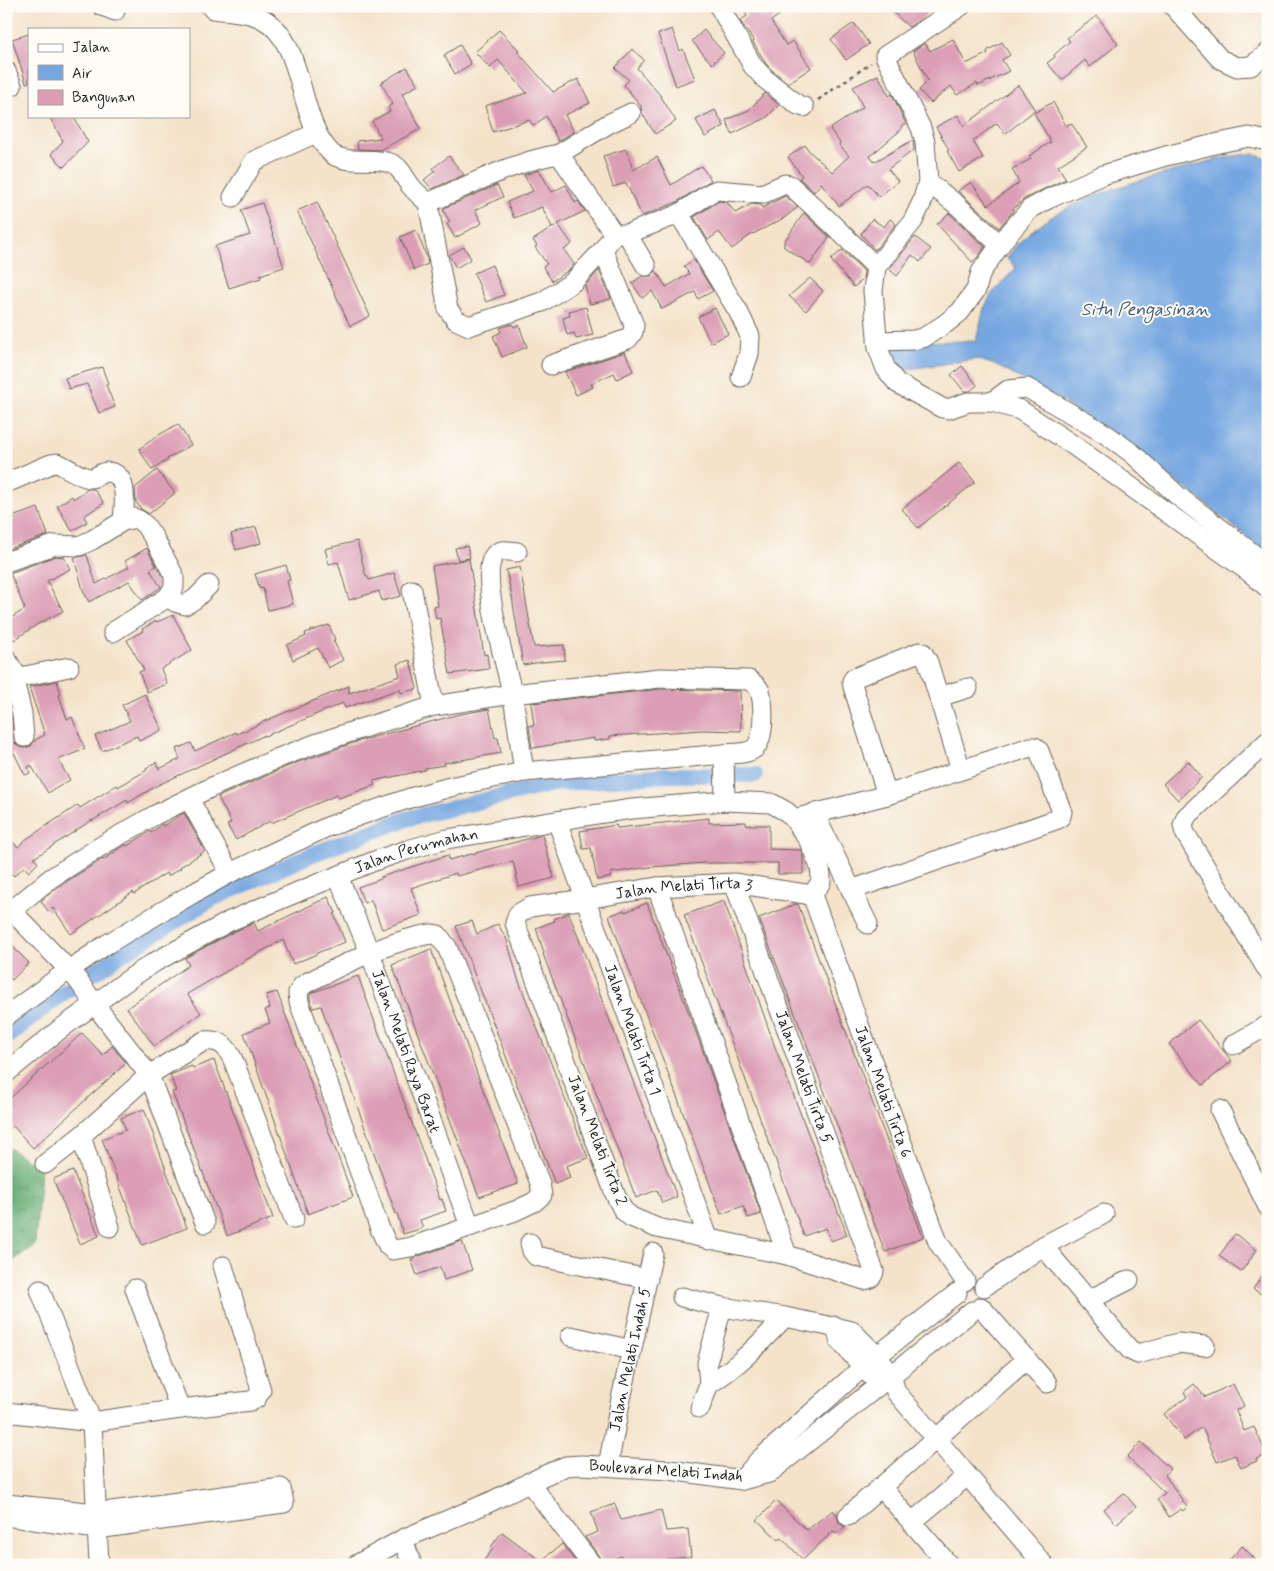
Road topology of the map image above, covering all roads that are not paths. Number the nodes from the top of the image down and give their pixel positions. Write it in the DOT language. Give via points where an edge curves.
graph roads {
  1 [pos="210,6"];
  2 [pos="719,6"];
  3 [pos="961,6"];
  4 [pos="1173,6"];
  5 [pos="1268,53"];
  6 [pos="804,107"];
  7 [pos="631,113"];
  8 [pos="316,132"];
  9 [pos="1268,141"];
  10 [pos="559,154"];
  11 [pos="928,182"];
  12 [pos="233,197"];
  13 [pos="428,204"];
  14 [pos="679,214"];
  15 [pos="620,234"];
  16 [pos="1000,245"];
  17 [pos="603,250"];
  18 [pos="646,266"];
  19 [pos="876,267"];
  20 [pos="877,341"];
  21 [pos="552,365"];
  22 [pos="741,377"];
  23 [pos="992,402"];
  24 [pos="6,483"];
  25 [pos="123,521"];
  26 [pos="517,552"];
  27 [pos="6,562"];
  28 [pos="1268,565"];
  29 [pos="209,585"];
  30 [pos="1268,588"];
  31 [pos="412,590"];
  32 [pos="168,597"];
  33 [pos="113,632"];
  34 [pos="6,658"];
  35 [pos="69,666"];
  36 [pos="16,678"];
  37 [pos="968,688"];
  38 [pos="512,694"];
  39 [pos="939,697"];
  40 [pos="434,706"];
  41 [pos="24,737"];
  42 [pos="1268,741"];
  43 [pos="725,757"];
  44 [pos="961,770"];
  45 [pos="524,772"];
  46 [pos="887,795"];
  47 [pos="725,796"];
  48 [pos="189,799"];
  49 [pos="814,813"];
  50 [pos="794,818"];
  51 [pos="557,821"];
  52 [pos="230,873"];
  53 [pos="338,876"];
  54 [pos="734,883"];
  55 [pos="657,886"];
  56 [pos="852,890"];
  57 [pos="812,895"];
  58 [pos="585,899"];
  59 [pos="557,902"];
  60 [pos="9,907"];
  61 [pos="868,924"];
  62 [pos="370,953"];
  63 [pos="1268,971"];
  64 [pos="71,972"];
  65 [pos="93,1002"];
  66 [pos="6,1016"];
  67 [pos="1268,1025"];
  68 [pos="1233,1045"];
  69 [pos="6,1073"];
  70 [pos="149,1075"];
  71 [pos="1220,1110"];
  72 [pos="81,1136"];
  73 [pos="46,1164"];
  74 [pos="1268,1208"];
  75 [pos="1104,1214"];
  76 [pos="294,1218"];
  77 [pos="205,1223"];
  78 [pos="470,1226"];
  79 [pos="110,1227"];
  80 [pos="709,1240"];
  81 [pos="530,1243"];
  82 [pos="1043,1246"];
  83 [pos="653,1253"];
  84 [pos="787,1255"];
  85 [pos="223,1266"];
  86 [pos="874,1271"];
  87 [pos="648,1279"];
  88 [pos="1129,1280"];
  89 [pos="961,1287"];
  90 [pos="984,1287"];
  91 [pos="40,1290"];
  92 [pos="135,1290"];
  93 [pos="682,1297"];
  94 [pos="1089,1300"];
  95 [pos="722,1307"];
  96 [pos="977,1309"];
  97 [pos="785,1317"];
  98 [pos="571,1336"];
  99 [pos="1205,1346"];
  100 [pos="632,1350"];
  101 [pos="1027,1359"];
  102 [pos="870,1361"];
  103 [pos="1047,1383"];
  104 [pos="709,1384"];
  105 [pos="889,1384"];
  106 [pos="275,1398"];
  107 [pos="256,1399"];
  108 [pos="180,1408"];
  109 [pos="700,1408"];
  110 [pos="6,1412"];
  111 [pos="92,1422"];
  112 [pos="936,1438"];
  113 [pos="608,1466"];
  114 [pos="967,1476"];
  115 [pos="742,1480"];
  116 [pos="529,1482"];
  117 [pos="881,1487"];
  118 [pos="6,1504"];
  119 [pos="196,1507"];
  120 [pos="6,1516"];
  121 [pos="848,1516"];
  122 [pos="97,1521"];
  123 [pos="912,1522"];
  124 [pos="403,1539"];
  125 [pos="99,1565"];
  126 [pos="356,1565"];
  127 [pos="412,1565"];
  128 [pos="592,1565"];
  129 [pos="949,1565"];
  130 [pos="1044,1565"];
  1 -- 8 [label="street" via="260,17 272,24 288,46"];
  2 -- 6 [label="street" via="759,72"];
  3 -- 11 [label="street" via="885,56 921,128"];
  4 -- 5 [label="street" via="1220,59 1238,67 1251,66"];
  7 -- 10 [label="street"];
  8 -- 12 [label="street" via="254,161"];
  8 -- 13 [label="street" via="334,156 388,162 397,166"];
  9 -- 16 [label="street" via="1249,138 1219,143 1102,175 1030,210"];
  10 -- 13 [label="street" via="541,157 495,174"];
  10 -- 15 [label="street"];
  11 -- 16 [label="street"];
  11 -- 19 [label="street" via="913,221"];
  13 -- 17 [label="street" via="448,309 456,320 469,326 542,302 573,282"];
  14 -- 15 [label="street"];
  14 -- 19 [label="street" via="717,190 762,194 790,185"];
  14 -- 22 [label="street" via="750,336 749,354"];
  15 -- 17 [label="street"];
  15 -- 18 [label="street"];
  16 -- 20 [label="street" via="981,272 976,290 960,312 945,324 923,338"];
  17 -- 21 [label="street" via="634,325 633,332 628,339"];
  19 -- 20 [label="street" via="873,291"];
  20 -- 23 [label="street" via="891,376 934,405 948,409 968,402"];
  23 -- 28 [label="street" via="1008,390 1027,388 1058,406 1133,454 1178,496"];
  23 -- 30 [label="street" via="1020,410 1073,445"];
  24 -- 25 [label="street" via="57,463 87,478 109,472 118,477 124,488"];
  25 -- 27 [label="street" via="85,544 54,545"];
  25 -- 32 [label="street" via="139,520 154,538 174,576 174,587"];
  26 -- 38 [label="street" via="503,550 496,553 489,572 493,611"];
  29 -- 32 [label="street" via="185,605"];
  31 -- 40 [label="street"];
  32 -- 33 [label="street"];
  34 -- 36 [label="street"];
  35 -- 36 [label="street"];
  36 -- 41 [label="street"];
  37 -- 39 [label="street"];
  38 -- 40 [label="street"];
  38 -- 43 [label="street" via="660,678 749,680 758,687 762,701 760,742 750,751"];
  38 -- 45 [label="street"];
  39 -- 44 [label="street"];
  39 -- 46 [label="street" via="928,662 919,652 852,681"];
  40 -- 48 [label="street" via="315,744"];
  42 -- 63 [label="street" via="1186,817 1183,824 1185,833"];
  43 -- 45 [label="street"];
  43 -- 47 [label="street"];
  44 -- 46 [label="street"];
  44 -- 56 [label="street" via="1035,747 1061,816 1058,820"];
  45 -- 52 [label="street" via="410,798 327,827"];
  46 -- 49 [label="street"];
  47 -- 50 [label="street, Jalan Perumahan" via="772,802"];
  47 -- 51 [label="street, Jalan Perumahan"];
  48 -- 52 [label="street"];
  48 -- 60 [label="street" via="106,843"];
  49 -- 50 [label="street"];
  49 -- 56 [label="street"];
  50 -- 57 [label="street" via="820,867 821,882"];
  51 -- 53 [label="street, Jalan Perumahan" via="447,839 377,860"];
  51 -- 58 [label="street, Jalan Melati Tirta 1"];
  52 -- 64 [label="street" via="107,944"];
  53 -- 62 [label="street, Jalan Melati Raya Barat"];
  53 -- 65 [label="street, Jalan Perumahan" via="230,921 155,962"];
  54 -- 55 [label="street, Jalan Melati Tirta 3"];
  54 -- 57 [label="street, Jalan Melati Tirta 3"];
  54 -- 86 [label="street, Jalan Melati Tirta 5"];
  55 -- 58 [label="street, Jalan Melati Tirta 3"];
  55 -- 84 [label="street"];
  56 -- 61 [label="street"];
  57 -- 89 [label="street, Jalan Melati Tirta 6" via="938,1242"];
  58 -- 59 [label="street, Jalan Melati Tirta 3"];
  58 -- 80 [label="street, Jalan Melati Tirta 1"];
  59 -- 80 [label="street, Jalan Melati Tirta 2" via="530,906 523,910 515,923 619,1204 639,1221"];
  60 -- 64 [label="street"];
  62 -- 78 [label="street, Jalan Melati Raya Barat"];
  62 -- 78 [label="street" via="420,935 438,935 443,941 540,1183 542,1195 534,1202"];
  62 -- 78 [label="street" via="308,982 298,993 380,1229 388,1246 397,1250"];
  64 -- 65 [label="street"];
  64 -- 66 [label="street"];
  65 -- 69 [label="street"];
  65 -- 70 [label="street"];
  67 -- 68 [label="street"];
  70 -- 72 [label="street"];
  70 -- 76 [label="street" via="204,1041 220,1043 228,1050"];
  70 -- 77 [label="street"];
  71 -- 74 [label="street"];
  72 -- 73 [label="street"];
  72 -- 79 [label="street"];
  75 -- 82 [label="street"];
  80 -- 84 [label="street, Jalan Melati Tirta 2"];
  81 -- 87 [label="street" via="536,1256"];
  82 -- 90 [label="street"];
  82 -- 94 [label="street"];
  83 -- 87 [label="street, Jalan Melati Indah 5"];
  84 -- 86 [label="street, Jalan Melati Tirta 2" via="864,1280 870,1279"];
  85 -- 107 [label="street" via="261,1390"];
  87 -- 100 [label="street, Jalan Melati Indah 5"];
  88 -- 94 [label="street"];
  89 -- 90 [label="street" via="972,1280"];
  89 -- 96 [label="street" via="958,1302 964,1308"];
  89 -- 102 [label="street"];
  90 -- 96 [label="street" via="987,1298"];
  91 -- 111 [label="street"];
  92 -- 108 [label="street"];
  93 -- 95 [label="street"];
  94 -- 99 [label="street" via="1130,1350 1138,1354 1178,1344"];
  95 -- 97 [label="street"];
  95 -- 104 [label="street" via="707,1362"];
  96 -- 101 [label="street"];
  96 -- 105 [label="street, Boulevard Melati Indah"];
  97 -- 102 [label="street" via="852,1331"];
  97 -- 104 [label="street" via="743,1360"];
  98 -- 100 [label="street"];
  100 -- 113 [label="street, Jalan Melati Indah 5"];
  101 -- 103 [label="street"];
  101 -- 112 [label="street"];
  102 -- 105 [label="street"];
  102 -- 115 [label="street" via="759,1460"];
  104 -- 109 [label="street"];
  105 -- 112 [label="street"];
  105 -- 115 [label="street, Boulevard Melati Indah" via="768,1472"];
  106 -- 107 [label="street"];
  107 -- 108 [label="street"];
  108 -- 111 [label="street"];
  110 -- 111 [label="street"];
  111 -- 122 [label="street"];
  112 -- 114 [label="street"];
  112 -- 117 [label="street"];
  113 -- 115 [label="street, Boulevard Melati Indah"];
  113 -- 116 [label="street, Boulevard Melati Indah" via="566,1466"];
  114 -- 123 [label="street"];
  114 -- 130 [label="street"];
  116 -- 124 [label="street, Boulevard Melati Indah"];
  116 -- 128 [label="street"];
  117 -- 121 [label="street"];
  117 -- 123 [label="street"];
  118 -- 122 [label="street"];
  119 -- 122 [label="street"];
  120 -- 122 [label="street"];
  122 -- 125 [label="street"];
  123 -- 129 [label="street"];
  124 -- 126 [label="street, Boulevard Melati Indah"];
  124 -- 127 [label="street"];
}
